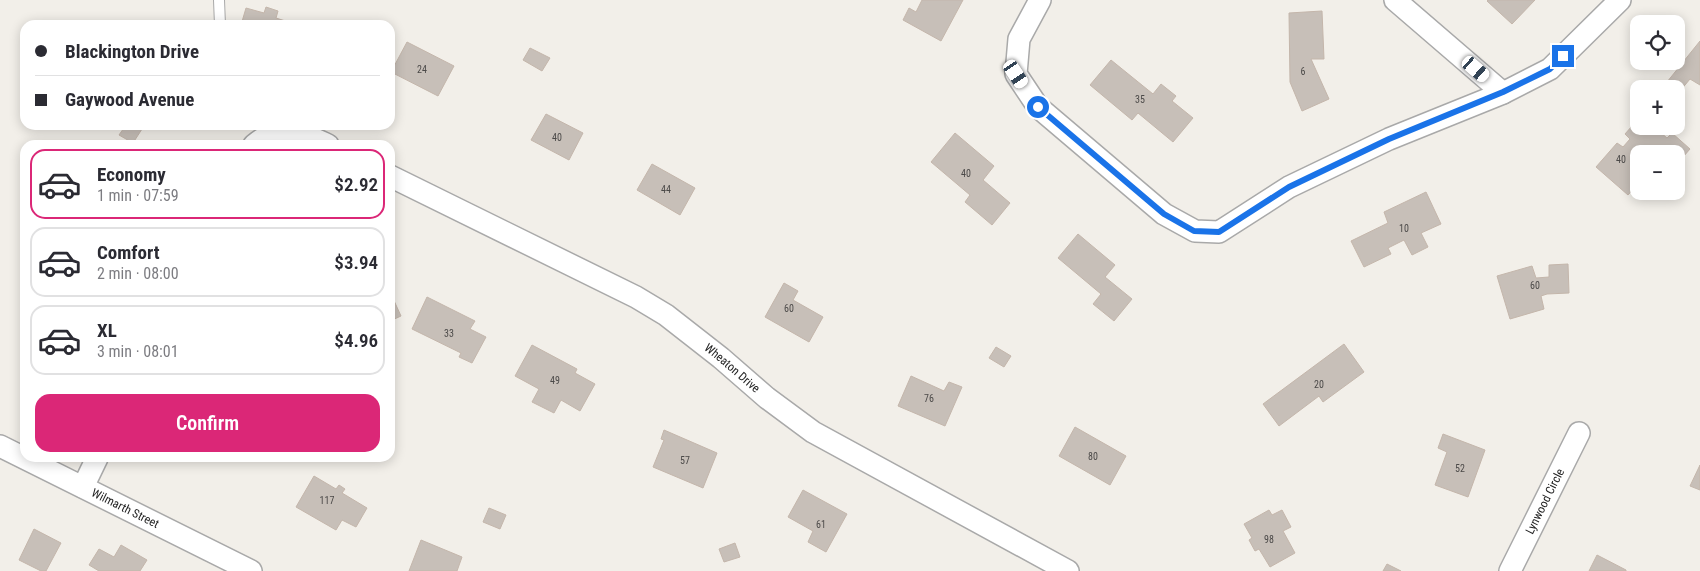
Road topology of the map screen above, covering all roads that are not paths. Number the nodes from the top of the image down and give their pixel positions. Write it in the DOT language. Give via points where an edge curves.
graph roads {
  1 [pos="219,0"];
  2 [pos="1040,0"];
  3 [pos="1395,0"];
  4 [pos="1620,0"];
  5 [pos="220,20"];
  6 [pos="1503,92"];
  7 [pos="280,130"];
  8 [pos="280,130"];
  9 [pos="260,135"];
  10 [pos="316,140"];
  11 [pos="395,178"];
  12 [pos="1579,433"];
  13 [pos="0,446"];
  14 [pos="20,456"];
  15 [pos="32,462"];
  16 [pos="95,462"];
  17 [pos="83,487"];
  18 [pos="251,571"];
  19 [pos="1068,571"];
  20 [pos="1510,571"];
  1 -- 5 [label="lane"];
  2 -- 6 [label="street" via="1019,40 1016,74 1038,107 1164,214 1194,231 1219,232 1289,187 1389,139"];
  3 -- 6 [label="street"];
  4 -- 6 [label="street" via="1550,69"];
  7 -- 10 [label="street"];
  8 -- 9 [label="street"];
  11 -- 19 [label="street, Wheaton Drive" via="636,296 666,315 813,432"];
  12 -- 20 [label="street, Lynwood Circle"];
  13 -- 14 [label="street, Wilmarth Street"];
  15 -- 17 [label="street, Wilmarth Street"];
  16 -- 17 [label="street"];
  17 -- 18 [label="street, Wilmarth Street"];
}
